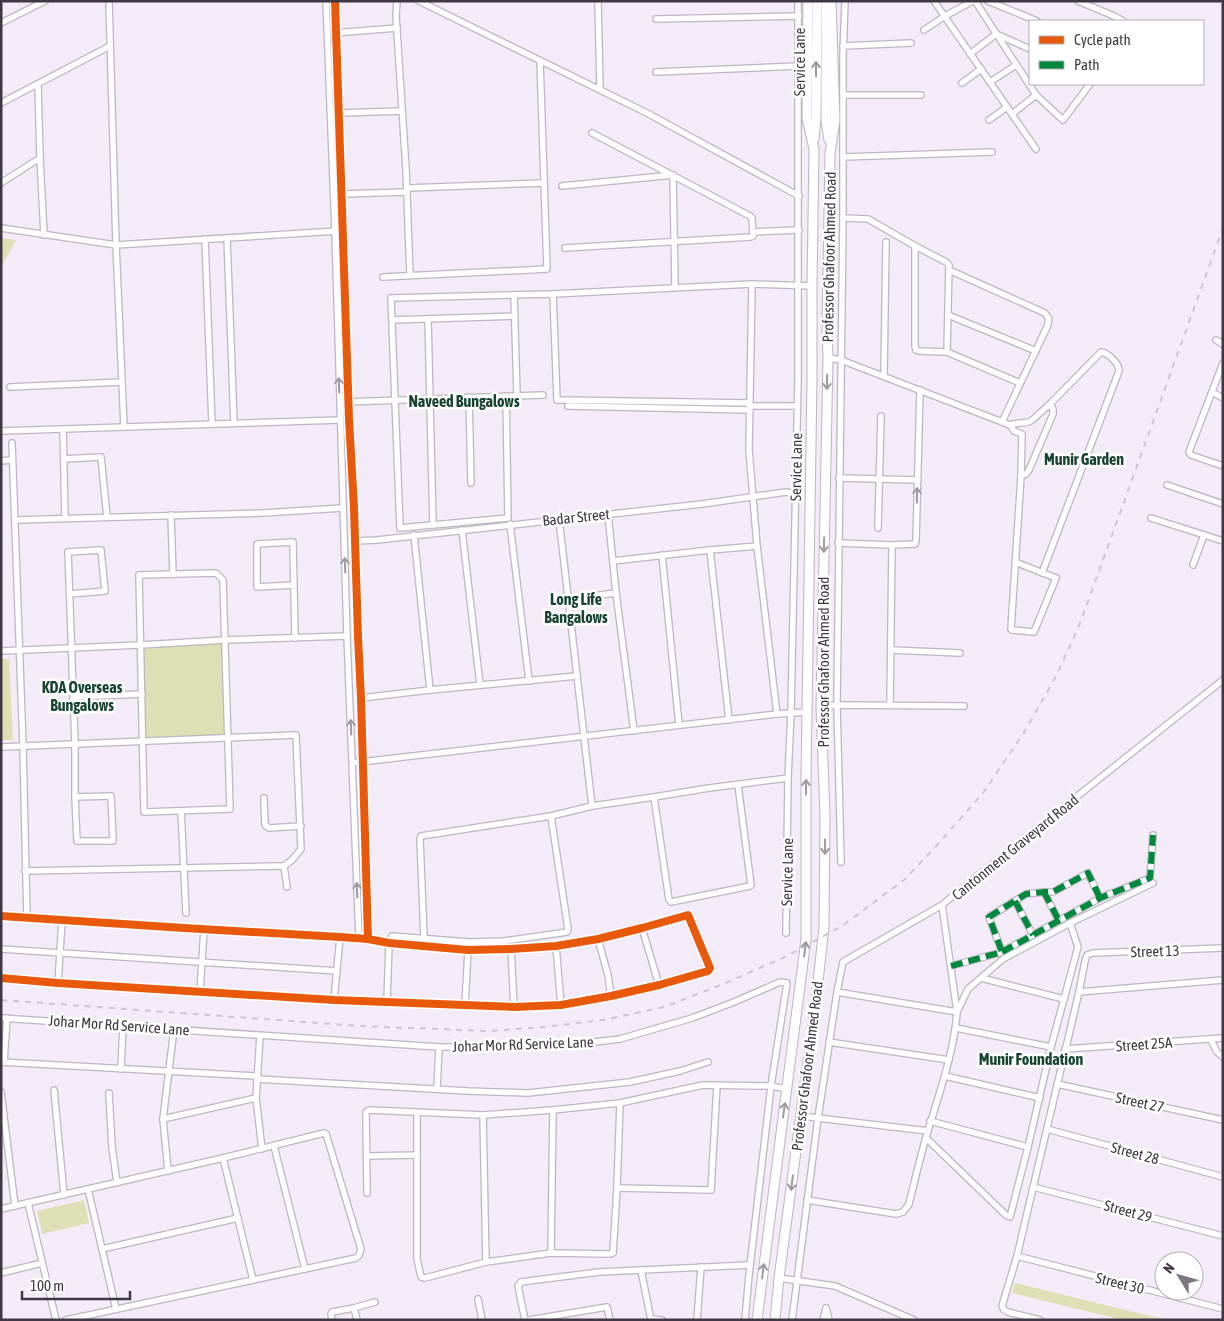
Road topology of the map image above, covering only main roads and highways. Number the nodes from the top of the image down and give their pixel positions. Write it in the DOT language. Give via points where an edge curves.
graph roads {
  1 [pos="808,1"];
  2 [pos="817,1"];
  3 [pos="826,1"];
  4 [pos="831,1"];
  5 [pos="814,149"];
  6 [pos="830,153"];
  7 [pos="810,498"];
  8 [pos="825,499"];
  9 [pos="772,1198"];
  10 [pos="790,1202"];
  11 [pos="756,1320"];
  12 [pos="775,1320"];
  1 -- 5 [label="main road" via="807,118"];
  5 -- 2 [label="main road, one-way"];
  3 -- 6 [label="main road" via="826,121"];
  4 -- 6 [label="main road, Professor Ghafoor Ahmed Road" via="835,120"];
  5 -- 7 [label="main road"];
  6 -- 8 [label="main road, Professor Ghafoor Ahmed Road, one-way"];
  7 -- 8 [label="main road"];
  9 -- 7 [label="main road, one-way" via="806,939"];
  8 -- 10 [label="main road, Professor Ghafoor Ahmed Road, one-way" via="821,707 825,816 824,926"];
  9 -- 10 [label="main road"];
  11 -- 9 [label="main road, one-way"];
  10 -- 12 [label="main road, Professor Ghafoor Ahmed Road"];
}
